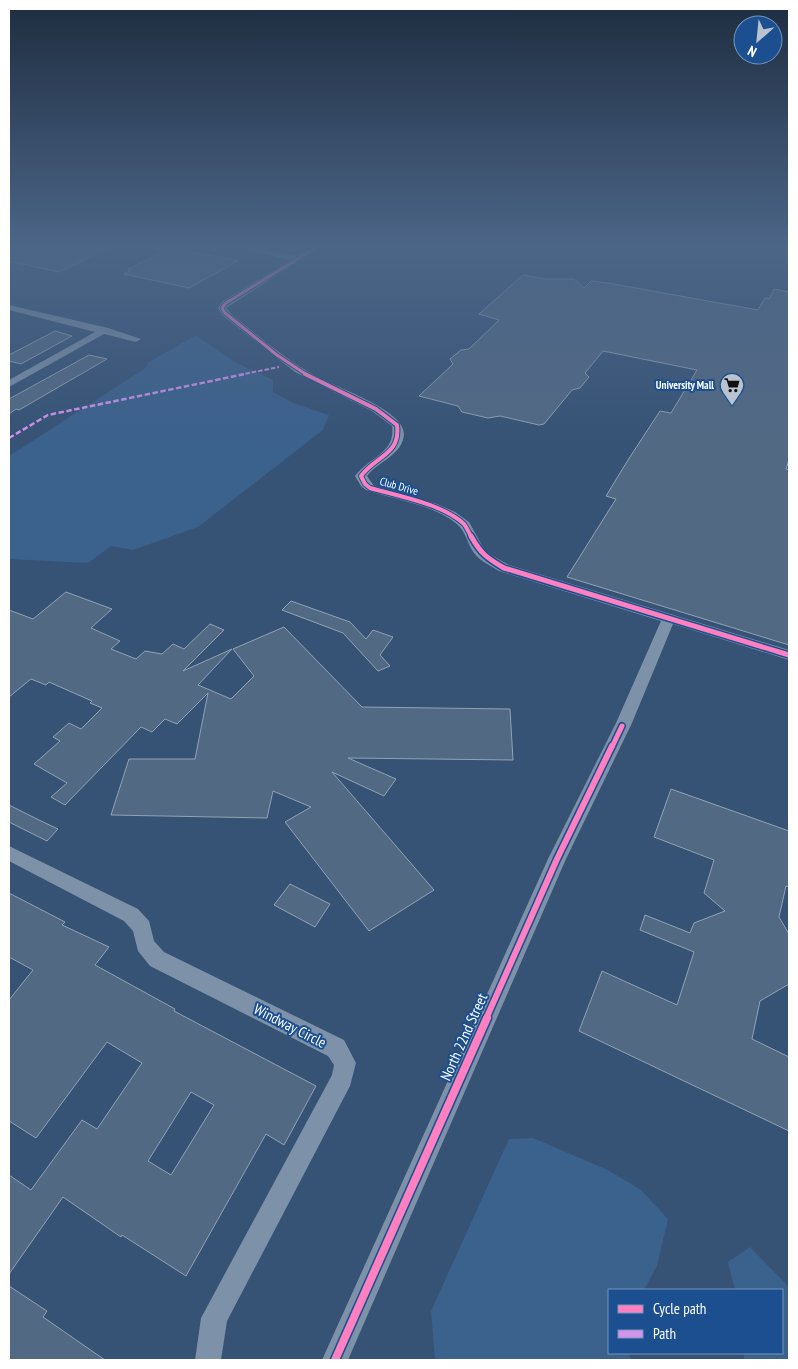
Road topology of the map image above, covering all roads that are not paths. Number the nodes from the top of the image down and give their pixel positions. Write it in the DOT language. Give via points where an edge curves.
graph roads {
  1 [pos="30,313"];
  2 [pos="224,313"];
  3 [pos="104,330"];
  4 [pos="136,339"];
  5 [pos="12,380"];
  6 [pos="669,618"];
  7 [pos="789,655"];
  8 [pos="9,853"];
  9 [pos="208,1360"];
  10 [pos="335,1360"];
  1 -- 3 [label="street"];
  2 -- 6 [label="street, Club Drive" via="285,362 384,414 397,425 397,439 393,447 361,476 364,484 451,515 465,525 479,551 494,563"];
  3 -- 4 [label="street"];
  3 -- 5 [label="street"];
  6 -- 7 [label="street, Club Drive"];
  6 -- 10 [label="street, North 22nd Street" via="624,723 557,859"];
  8 -- 9 [label="street, Windway Circle" via="131,915 142,926 145,946 157,959 336,1048 345,1063 342,1078 214,1318"];
}
